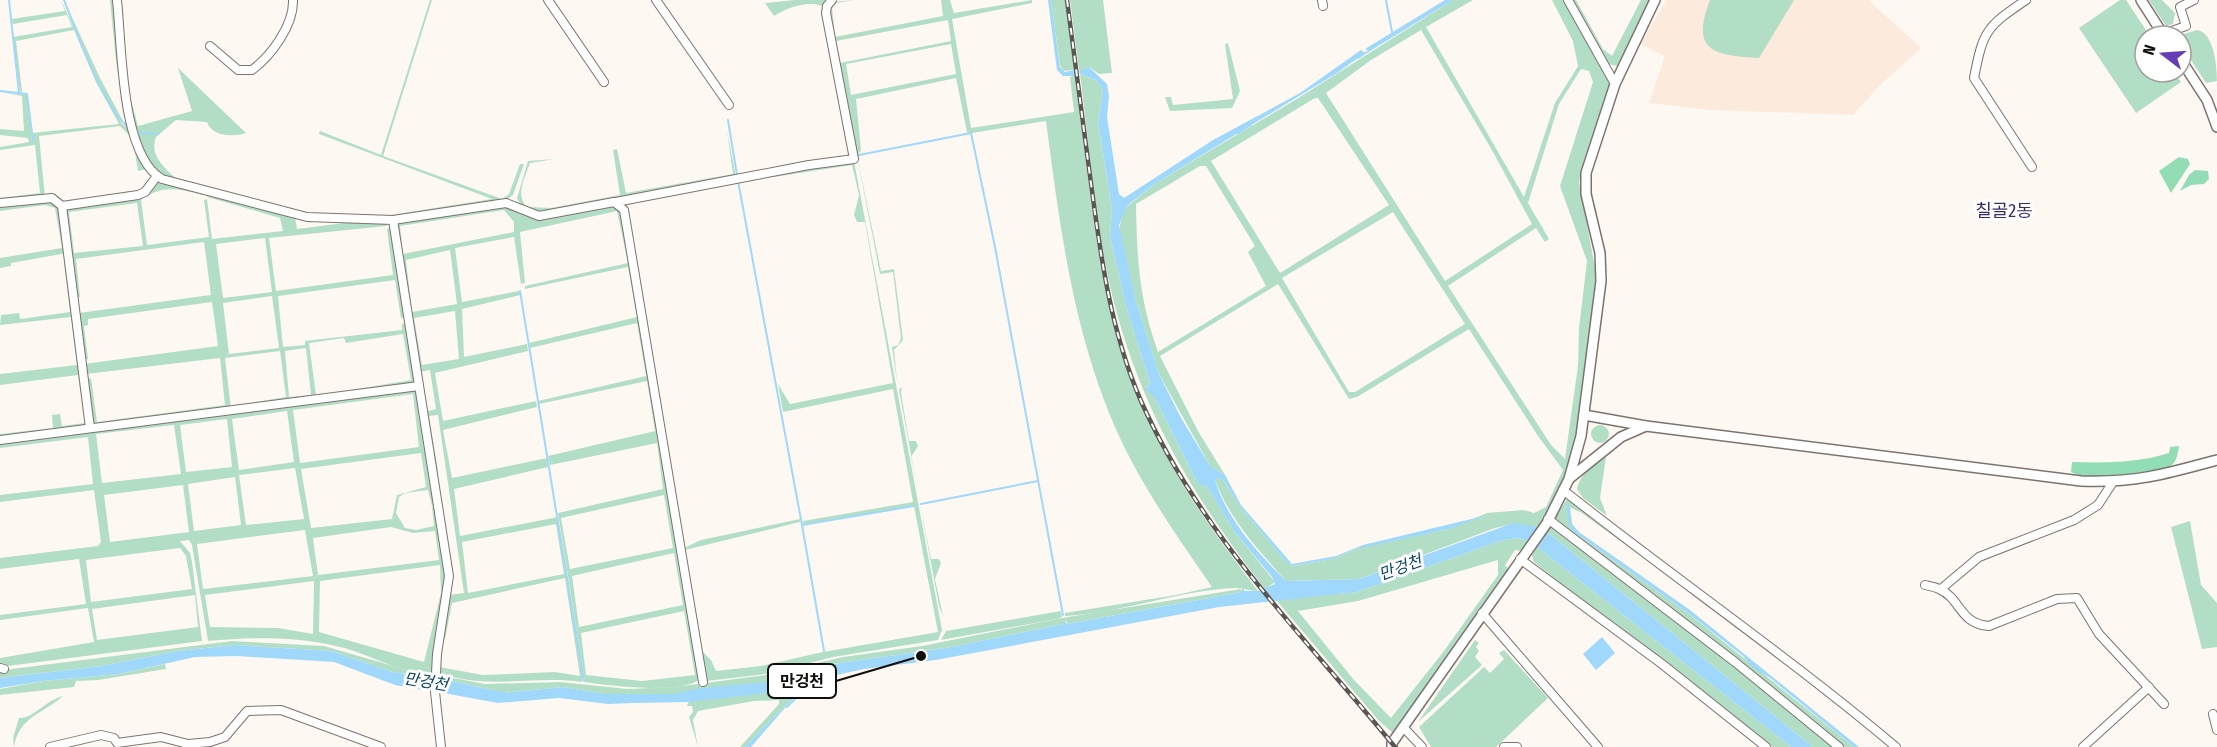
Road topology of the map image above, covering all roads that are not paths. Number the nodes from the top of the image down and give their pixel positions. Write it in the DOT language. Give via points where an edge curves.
graph roads {
  1 [pos="117,0"];
  2 [pos="293,0"];
  3 [pos="548,0"];
  4 [pos="656,0"];
  5 [pos="832,0"];
  6 [pos="1568,0"];
  7 [pos="1656,0"];
  8 [pos="2026,0"];
  9 [pos="2141,0"];
  10 [pos="2193,0"];
  11 [pos="2156,24"];
  12 [pos="2185,24"];
  13 [pos="210,46"];
  14 [pos="2193,78"];
  15 [pos="604,82"];
  16 [pos="1615,84"];
  17 [pos="729,105"];
  18 [pos="2217,127"];
  19 [pos="2032,167"];
  20 [pos="157,176"];
  21 [pos="614,202"];
  22 [pos="0,203"];
  23 [pos="62,206"];
  24 [pos="393,220"];
  25 [pos="419,386"];
  26 [pos="1584,415"];
  27 [pos="1646,426"];
  28 [pos="90,428"];
  29 [pos="0,440"];
  30 [pos="2217,460"];
  31 [pos="1569,479"];
  32 [pos="2113,482"];
  33 [pos="1563,490"];
  34 [pos="1547,521"];
  35 [pos="1523,556"];
  36 [pos="1925,585"];
  37 [pos="1941,589"];
  38 [pos="1482,613"];
  39 [pos="703,682"];
  40 [pos="2149,687"];
  41 [pos="2164,704"];
  42 [pos="2213,714"];
  43 [pos="1403,727"];
  44 [pos="2217,730"];
  45 [pos="50,747"];
  46 [pos="381,747"];
  47 [pos="441,747"];
  48 [pos="1392,747"];
  49 [pos="1422,747"];
  50 [pos="1504,747"];
  51 [pos="1517,747"];
  52 [pos="1598,747"];
  53 [pos="1766,747"];
  54 [pos="1839,747"];
  55 [pos="1896,747"];
  56 [pos="2082,747"];
  1 -- 20 [label="street" via="119,57 133,131 141,154"];
  2 -- 13 [label="street" via="284,31 252,70 238,69"];
  3 -- 15 [label="street"];
  4 -- 17 [label="street"];
  5 -- 21 [label="street" via="826,13 854,159"];
  6 -- 16 [label="street"];
  7 -- 16 [label="street"];
  8 -- 19 [label="street" via="1984,34 1974,78"];
  9 -- 11 [label="street"];
  10 -- 12 [label="street" via="2180,7"];
  14 -- 18 [label="street" via="2207,100"];
  16 -- 26 [label="street" via="1586,172 1601,281"];
  20 -- 23 [label="street" via="138,195"];
  20 -- 24 [label="street" via="297,216"];
  21 -- 24 [label="street" via="539,216 506,203"];
  21 -- 39 [label="street" via="624,210"];
  22 -- 23 [label="street" via="52,198"];
  23 -- 28 [label="street"];
  24 -- 25 [label="street"];
  25 -- 28 [label="street"];
  25 -- 47 [label="street" via="449,576 435,692"];
  26 -- 27 [label="street"];
  26 -- 31 [label="street"];
  27 -- 31 [label="street" via="1621,437"];
  27 -- 32 [label="street"];
  28 -- 29 [label="street"];
  30 -- 32 [label="street" via="2152,478"];
  31 -- 33 [label="street"];
  32 -- 37 [label="street" via="2098,505 2074,520 1979,558"];
  33 -- 34 [label="street"];
  33 -- 55 [label="street" via="1833,694"];
  34 -- 35 [label="street"];
  34 -- 54 [label="street" via="1735,662"];
  35 -- 38 [label="street"];
  35 -- 53 [label="street"];
  36 -- 37 [label="street"];
  37 -- 40 [label="street" via="1966,618 1989,626 2057,599 2077,598 2099,634"];
  38 -- 43 [label="street"];
  38 -- 52 [label="street"];
  40 -- 41 [label="street"];
  40 -- 56 [label="street"];
  42 -- 44 [label="street"];
  43 -- 48 [label="street"];
  43 -- 49 [label="street"];
  45 -- 46 [label="street" via="101,735 114,738 117,743 161,737 188,744 210,742 225,737 247,711 273,709"];
  50 -- 51 [label="street"];
}
